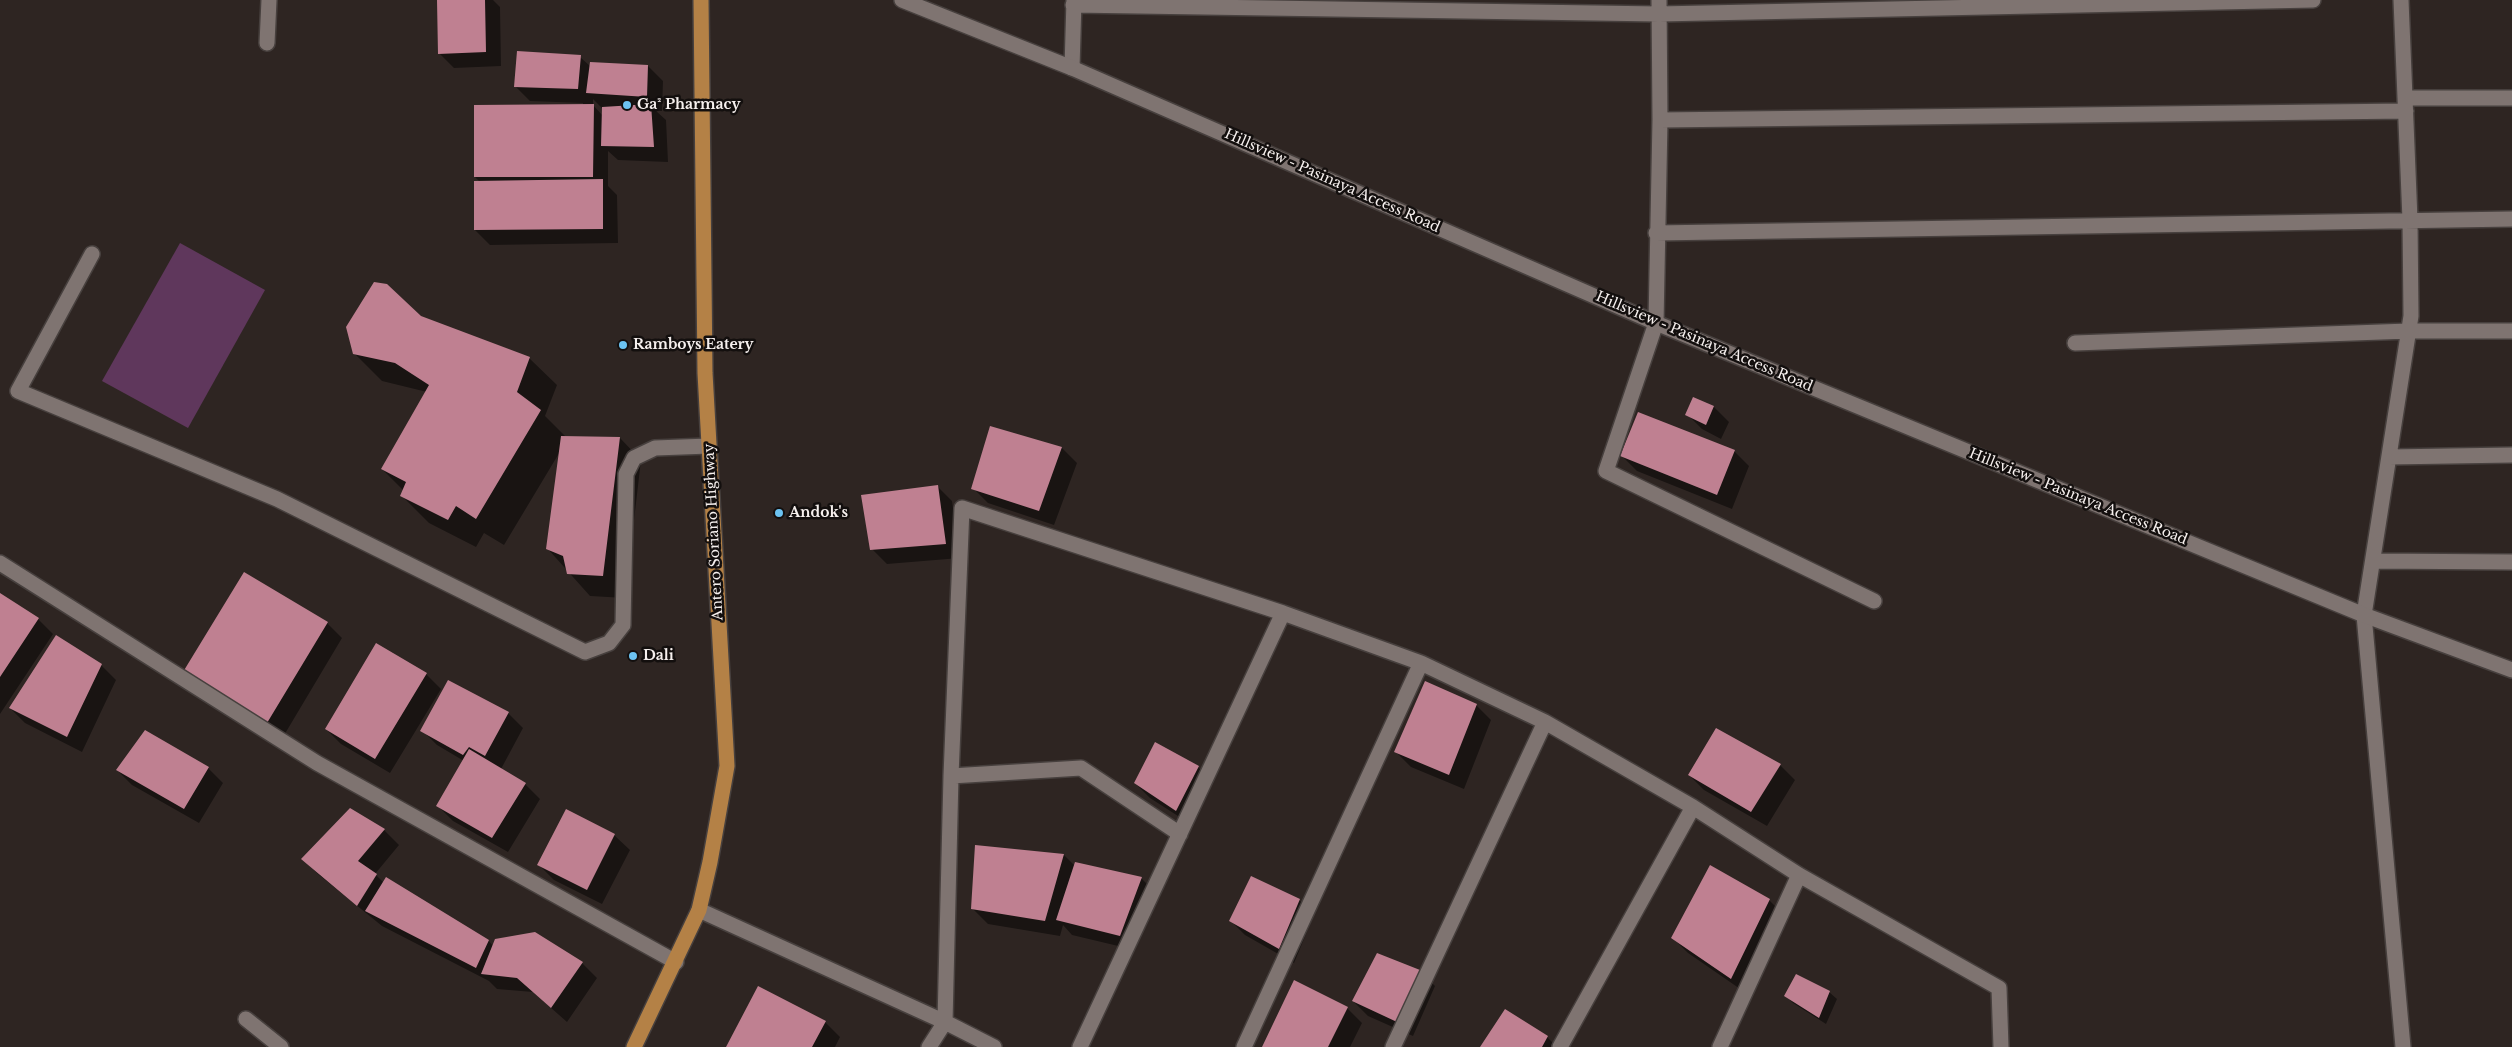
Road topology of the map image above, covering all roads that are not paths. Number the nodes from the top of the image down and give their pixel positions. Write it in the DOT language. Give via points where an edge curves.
graph roads {
  1 [pos="269,0"];
  2 [pos="701,0"];
  3 [pos="902,0"];
  4 [pos="2313,0"];
  5 [pos="2401,0"];
  6 [pos="1074,3"];
  7 [pos="1659,7"];
  8 [pos="267,43"];
  9 [pos="1072,68"];
  10 [pos="2512,98"];
  11 [pos="2406,105"];
  12 [pos="1660,120"];
  13 [pos="2512,219"];
  14 [pos="2410,220"];
  15 [pos="1656,233"];
  16 [pos="92,254"];
  17 [pos="1656,323"];
  18 [pos="2409,331"];
  19 [pos="2512,331"];
  20 [pos="2075,343"];
  21 [pos="708,446"];
  22 [pos="2512,454"];
  23 [pos="2389,457"];
  24 [pos="2373,561"];
  25 [pos="2512,562"];
  26 [pos="0,563"];
  27 [pos="1874,601"];
  28 [pos="1282,613"];
  29 [pos="2364,615"];
  30 [pos="1421,663"];
  31 [pos="2512,670"];
  32 [pos="1545,722"];
  33 [pos="951,776"];
  34 [pos="1693,807"];
  35 [pos="1180,834"];
  36 [pos="1799,874"];
  37 [pos="699,910"];
  38 [pos="676,962"];
  39 [pos="246,1019"];
  40 [pos="945,1022"];
  41 [pos="281,1047"];
  42 [pos="634,1047"];
  43 [pos="929,1047"];
  44 [pos="994,1047"];
  45 [pos="1080,1047"];
  46 [pos="1244,1047"];
  47 [pos="1393,1047"];
  48 [pos="1560,1047"];
  49 [pos="1720,1047"];
  50 [pos="2000,1047"];
  51 [pos="2402,1047"];
  1 -- 8 [label="street"];
  2 -- 21 [label="main road, Antero Soriano Highway"];
  3 -- 9 [label="street, Hillsview - Pasinaya Access Road"];
  4 -- 7 [label="street"];
  5 -- 11 [label="street"];
  6 -- 7 [label="street"];
  6 -- 9 [label="street"];
  7 -- 12 [label="street"];
  9 -- 17 [label="street, Hillsview - Pasinaya Access Road"];
  10 -- 11 [label="street"];
  11 -- 12 [label="street"];
  11 -- 14 [label="street"];
  12 -- 15 [label="street"];
  13 -- 14 [label="street"];
  14 -- 15 [label="street"];
  14 -- 18 [label="street"];
  15 -- 17 [label="street"];
  16 -- 21 [label="street" via="18,391 277,500 584,652 609,643 623,625 626,474 634,458 655,448"];
  17 -- 27 [label="street" via="1606,471"];
  17 -- 29 [label="street, Hillsview - Pasinaya Access Road"];
  18 -- 19 [label="street"];
  18 -- 20 [label="street"];
  18 -- 23 [label="street"];
  21 -- 37 [label="main road, Antero Soriano Highway" via="727,766"];
  22 -- 23 [label="street"];
  23 -- 24 [label="street"];
  24 -- 25 [label="street"];
  24 -- 29 [label="street"];
  26 -- 38 [label="street" via="317,763"];
  28 -- 30 [label="street"];
  28 -- 33 [label="street" via="962,508"];
  28 -- 35 [label="street"];
  29 -- 31 [label="street, Hillsview - Pasinaya Access Road"];
  29 -- 51 [label="street"];
  30 -- 32 [label="street"];
  30 -- 46 [label="street"];
  32 -- 34 [label="street"];
  32 -- 47 [label="street"];
  33 -- 35 [label="street" via="1081,768"];
  33 -- 40 [label="street"];
  34 -- 36 [label="street"];
  34 -- 48 [label="street"];
  35 -- 45 [label="street"];
  36 -- 49 [label="street"];
  36 -- 50 [label="street" via="1999,988"];
  37 -- 38 [label="main road, Antero Soriano Highway"];
  37 -- 40 [label="street"];
  38 -- 42 [label="main road, Antero Soriano Highway"];
  39 -- 41 [label="street"];
  40 -- 43 [label="street"];
  40 -- 44 [label="street"];
}
